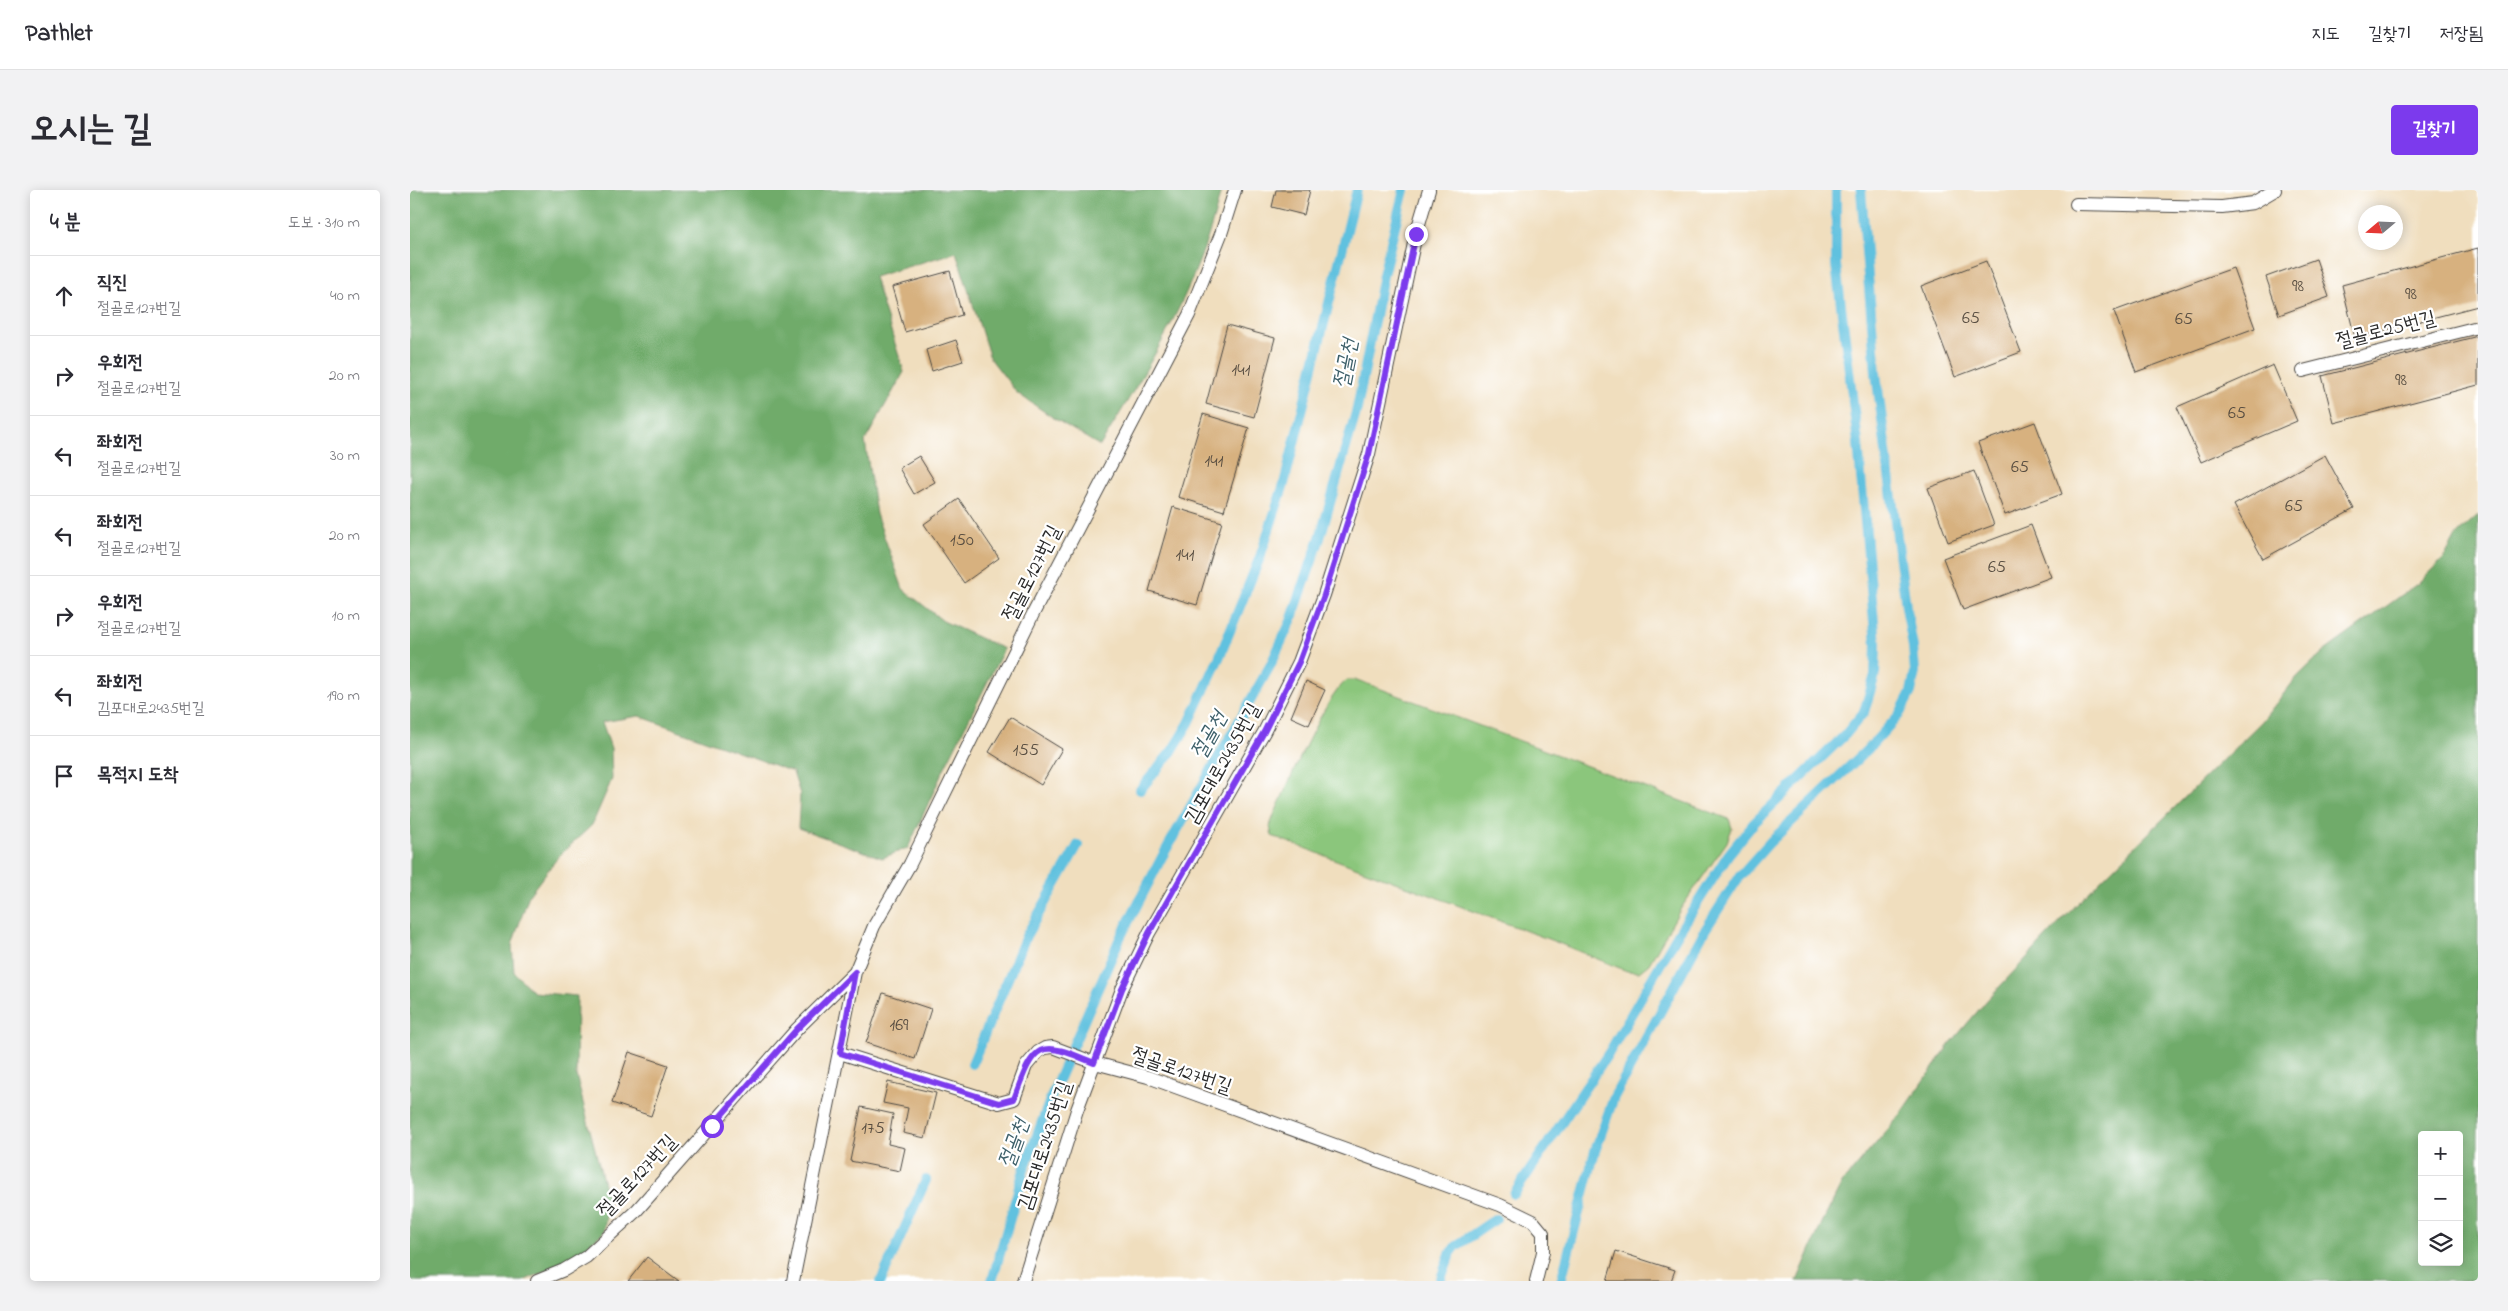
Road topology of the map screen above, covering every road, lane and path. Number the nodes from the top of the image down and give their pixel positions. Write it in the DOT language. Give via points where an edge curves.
graph roads {
  1 [pos="1235,190"];
  2 [pos="1429,190"];
  3 [pos="2275,190"];
  4 [pos="2076,204"];
  5 [pos="2478,326"];
  6 [pos="2303,371"];
  7 [pos="855,972"];
  8 [pos="840,1053"];
  9 [pos="1090,1062"];
  10 [pos="537,1281"];
  11 [pos="793,1281"];
  12 [pos="1023,1281"];
  13 [pos="1536,1281"];
  1 -- 7 [label="lane, 절골로127번길" via="1189,315 1034,612 910,864 874,926"];
  2 -- 9 [label="lane, 김포대로2435번길" via="1414,244 1369,454 1299,662 1255,748 1149,933"];
  3 -- 4 [label="lane" via="2253,203 2222,207"];
  5 -- 6 [label="lane, 절골로25번길"];
  7 -- 8 [label="lane, 절골로127번길"];
  7 -- 10 [label="lane, 절골로127번길" via="797,1029 637,1210 586,1257"];
  8 -- 9 [label="lane, 절골로127번길" via="999,1103 1014,1099 1026,1066 1038,1052 1053,1047"];
  8 -- 11 [label="lane, 절골로127번길"];
  9 -- 12 [label="lane, 김포대로2435번길"];
  9 -- 13 [label="lane, 절골로127번길" via="1148,1077 1500,1205 1533,1221 1543,1233 1543,1252"];
}
